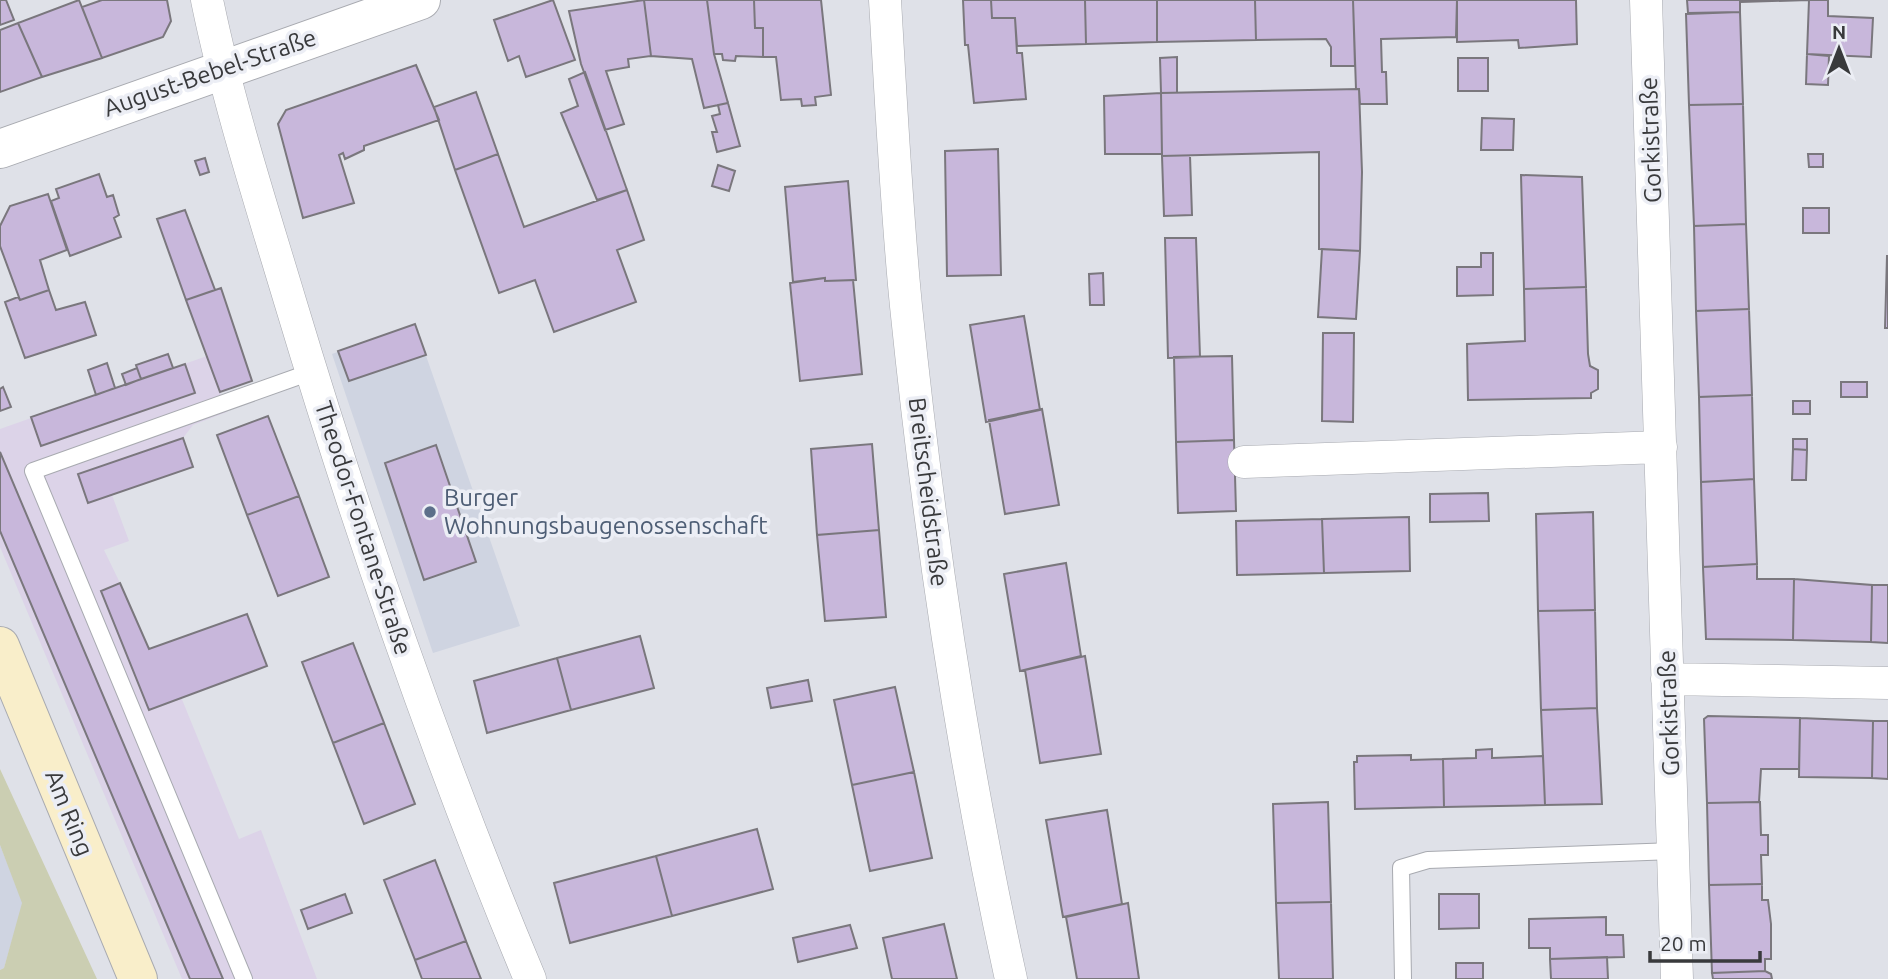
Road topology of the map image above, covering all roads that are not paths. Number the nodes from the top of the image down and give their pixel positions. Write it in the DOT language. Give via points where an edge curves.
graph roads {
  1 [pos="207,0"];
  2 [pos="421,0"];
  3 [pos="885,0"];
  4 [pos="1646,0"];
  5 [pos="221,69"];
  6 [pos="0,149"];
  7 [pos="311,372"];
  8 [pos="1661,447"];
  9 [pos="1244,462"];
  10 [pos="0,646"];
  11 [pos="1667,679"];
  12 [pos="1888,683"];
  13 [pos="1674,851"];
  14 [pos="138,979"];
  15 [pos="244,979"];
  16 [pos="530,979"];
  17 [pos="1011,979"];
  18 [pos="1403,979"];
  19 [pos="1677,979"];
  1 -- 5 [label="street, Theodor-Fontane-Straße"];
  2 -- 5 [label="street, August-Bebel-Straße"];
  3 -- 17 [label="street, Breitscheidstraße" via="906,304 946,635"];
  4 -- 8 [label="street, Gorkistraße"];
  5 -- 6 [label="street, August-Bebel-Straße"];
  5 -- 7 [label="street, Theodor-Fontane-Straße"];
  7 -- 15 [label="lane" via="33,471"];
  7 -- 16 [label="street, Theodor-Fontane-Straße" via="399,642"];
  8 -- 9 [label="street"];
  8 -- 11 [label="street, Gorkistraße"];
  10 -- 14 [label="main road, Am Ring"];
  11 -- 12 [label="street"];
  11 -- 13 [label="street, Gorkistraße"];
  13 -- 18 [label="lane" via="1428,860 1401,868"];
  13 -- 19 [label="street, Gorkistraße"];
}
